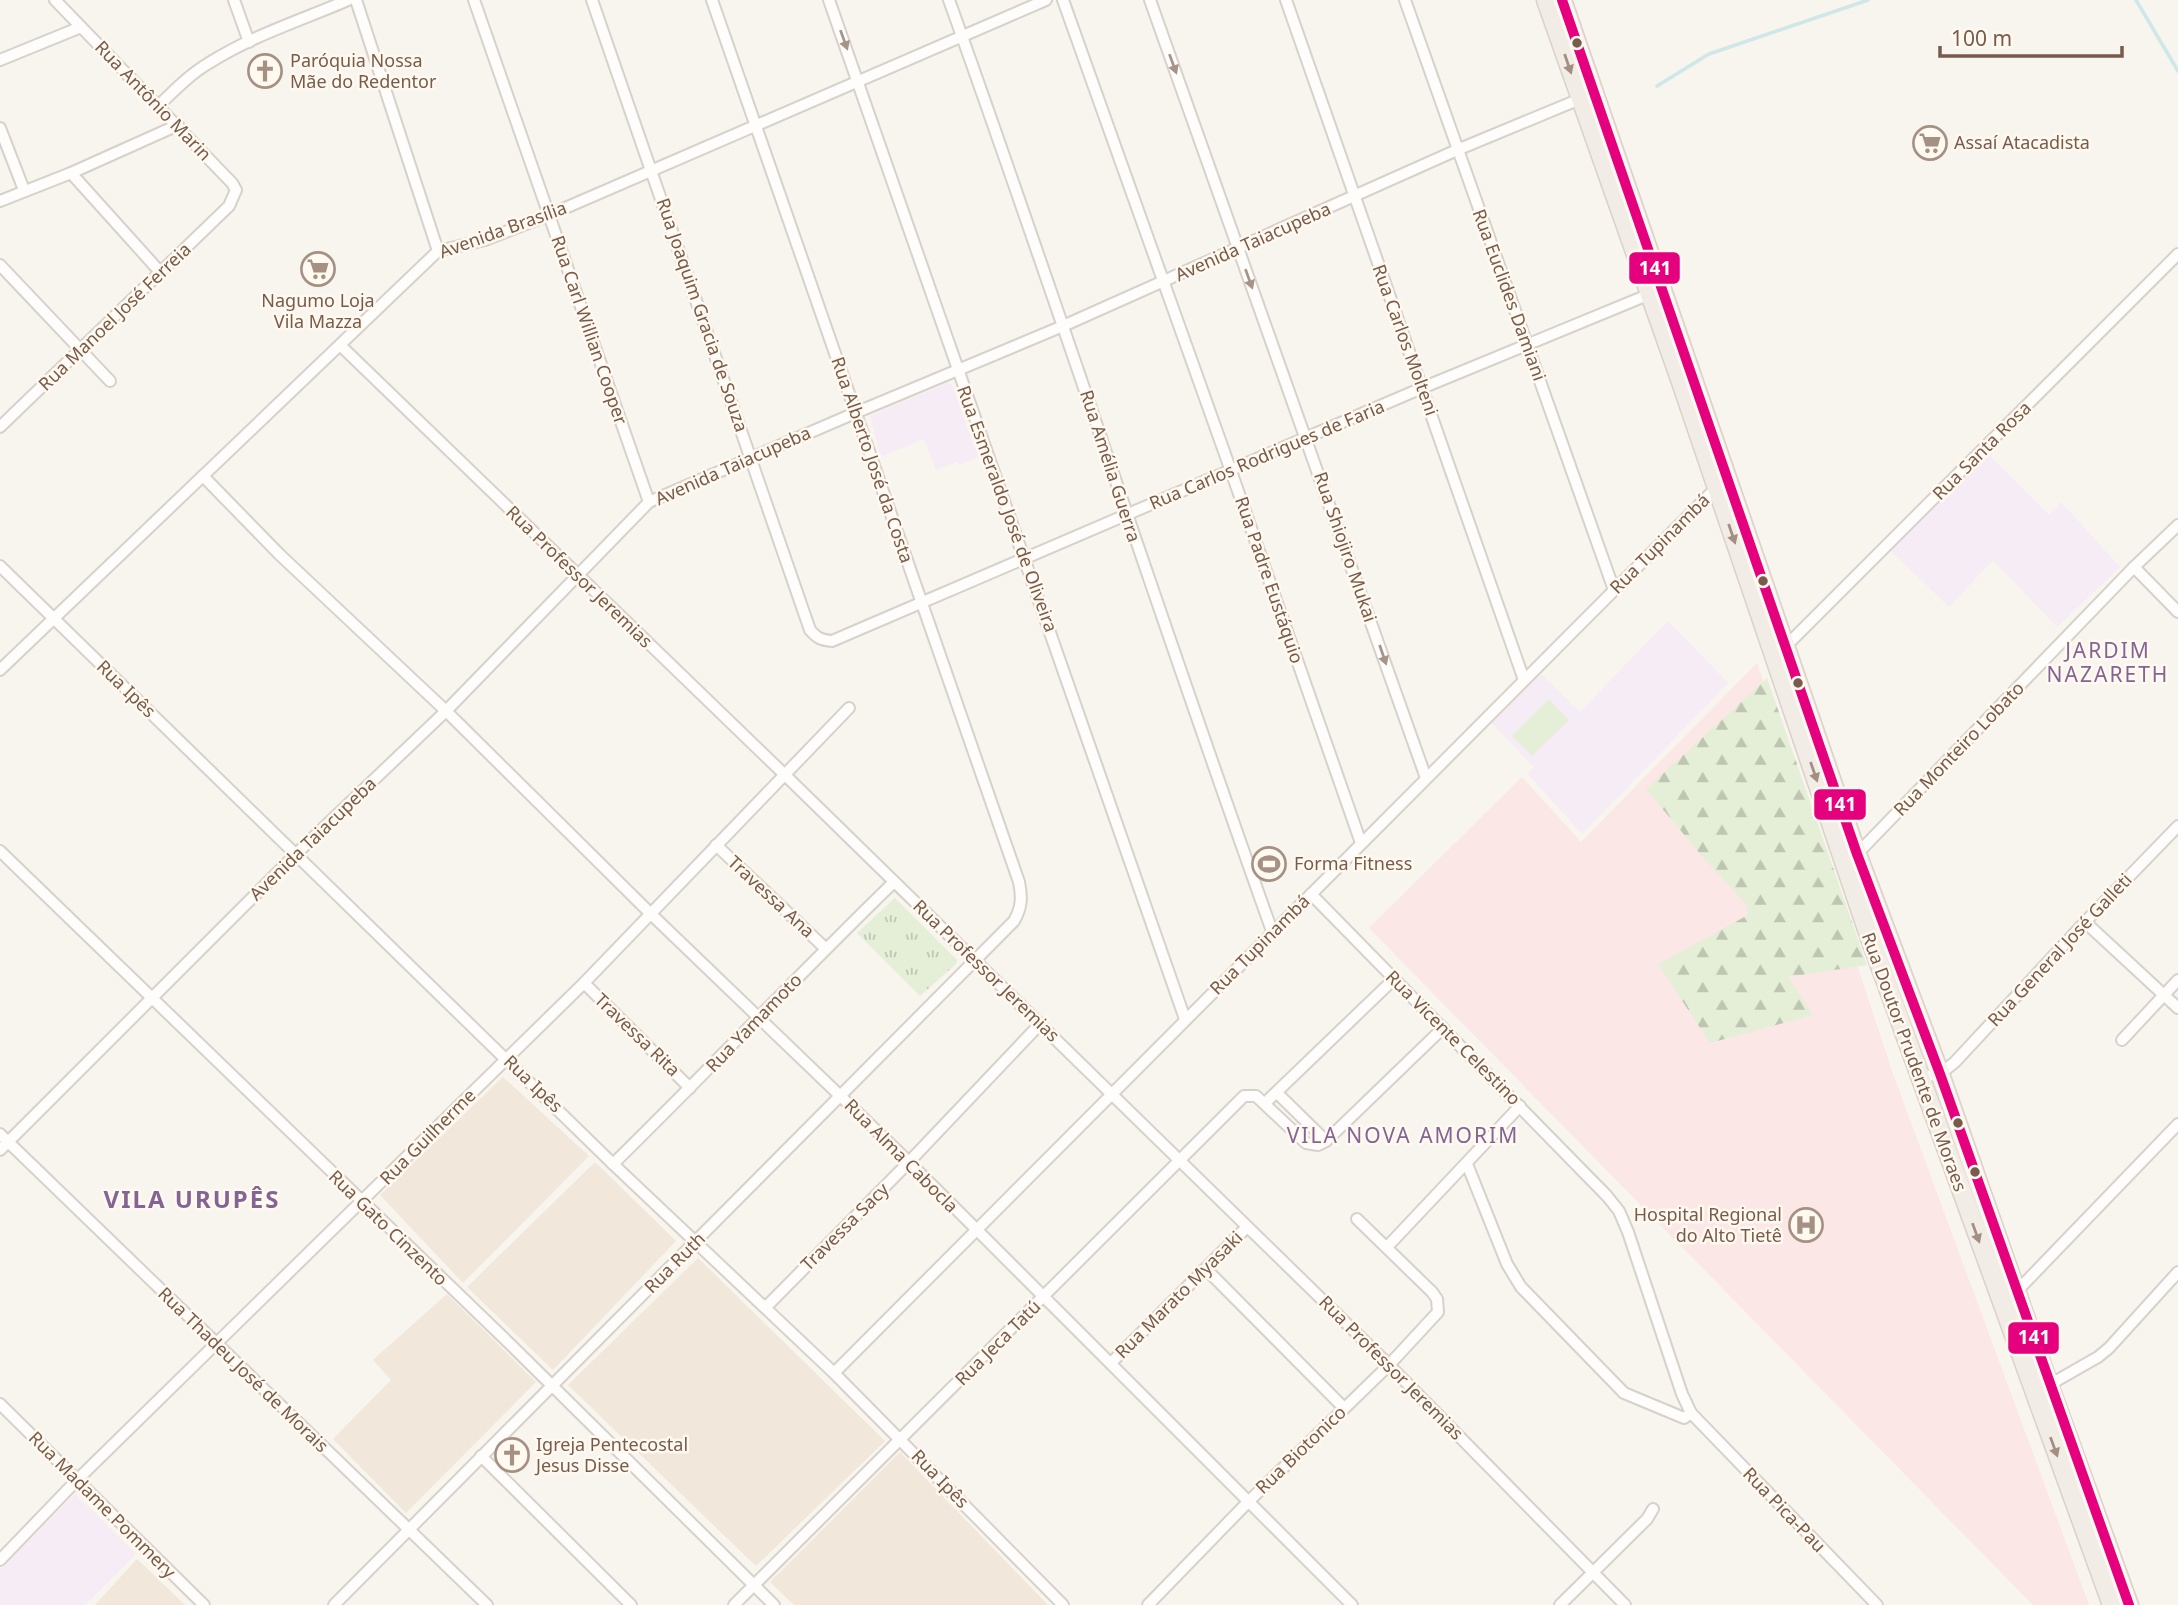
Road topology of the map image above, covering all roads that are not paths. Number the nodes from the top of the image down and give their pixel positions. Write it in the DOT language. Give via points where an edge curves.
graph roads {
  1 [pos="55,0"];
  2 [pos="234,0"];
  3 [pos="348,0"];
  4 [pos="356,0"];
  5 [pos="474,0"];
  6 [pos="592,0"];
  7 [pos="712,0"];
  8 [pos="829,0"];
  9 [pos="948,0"];
  10 [pos="1046,0"];
  11 [pos="1063,0"];
  12 [pos="1150,0"];
  13 [pos="1286,0"];
  14 [pos="1405,0"];
  15 [pos="1546,0"];
  16 [pos="1562,0"];
  17 [pos="80,27"];
  18 [pos="962,36"];
  19 [pos="249,42"];
  20 [pos="0,60"];
  21 [pos="859,80"];
  22 [pos="1580,99"];
  23 [pos="159,105"];
  24 [pos="755,124"];
  25 [pos="178,125"];
  26 [pos="0,128"];
  27 [pos="1457,150"];
  28 [pos="652,170"];
  29 [pos="71,173"];
  30 [pos="24,190"];
  31 [pos="1353,197"];
  32 [pos="0,201"];
  33 [pos="229,206"];
  34 [pos="549,215"];
  35 [pos="1238,248"];
  36 [pos="438,251"];
  37 [pos="2178,254"];
  38 [pos="1,268"];
  39 [pos="161,273"];
  40 [pos="1164,282"];
  41 [pos="1650,294"];
  42 [pos="1063,326"];
  43 [pos="340,345"];
  44 [pos="1528,345"];
  45 [pos="80,352"];
  46 [pos="957,369"];
  47 [pos="110,381"];
  48 [pos="1681,382"];
  49 [pos="1422,388"];
  50 [pos="855,413"];
  51 [pos="0,427"];
  52 [pos="1306,438"];
  53 [pos="1714,439"];
  54 [pos="751,457"];
  55 [pos="1231,471"];
  56 [pos="203,476"];
  57 [pos="1721,482"];
  58 [pos="649,502"];
  59 [pos="1127,516"];
  60 [pos="2178,525"];
  61 [pos="1026,559"];
  62 [pos="0,566"];
  63 [pos="2134,567"];
  64 [pos="579,577"];
  65 [pos="1614,590"];
  66 [pos="922,602"];
  67 [pos="2178,612"];
  68 [pos="53,619"];
  69 [pos="810,629"];
  70 [pos="1785,647"];
  71 [pos="0,670"];
  72 [pos="1524,680"];
  73 [pos="849,708"];
  74 [pos="446,711"];
  75 [pos="785,775"];
  76 [pos="1426,778"];
  77 [pos="2178,826"];
  78 [pos="1361,843"];
  79 [pos="716,845"];
  80 [pos="0,851"];
  81 [pos="296,854"];
  82 [pos="1857,854"];
  83 [pos="894,882"];
  84 [pos="1311,894"];
  85 [pos="652,915"];
  86 [pos="1014,921"];
  87 [pos="2085,922"];
  88 [pos="1272,931"];
  89 [pos="825,948"];
  90 [pos="975,961"];
  91 [pos="1394,978"];
  92 [pos="2178,980"];
  93 [pos="584,983"];
  94 [pos="2164,995"];
  95 [pos="152,999"];
  96 [pos="2178,1008"];
  97 [pos="760,1017"];
  98 [pos="1185,1019"];
  99 [pos="1040,1024"];
  100 [pos="1443,1028"];
  101 [pos="2122,1040"];
  102 [pos="507,1059"];
  103 [pos="1941,1074"];
  104 [pos="1920,1077"];
  105 [pos="690,1088"];
  106 [pos="1277,1093"];
  107 [pos="1111,1094"];
  108 [pos="841,1097"];
  109 [pos="1265,1103"];
  110 [pos="1520,1106"];
  111 [pos="2178,1124"];
  112 [pos="1326,1141"];
  113 [pos="3,1142"];
  114 [pos="1181,1161"];
  115 [pos="909,1162"];
  116 [pos="613,1164"];
  117 [pos="1467,1164"];
  118 [pos="362,1202"];
  119 [pos="1357,1219"];
  120 [pos="1247,1227"];
  121 [pos="975,1230"];
  122 [pos="696,1242"];
  123 [pos="1387,1247"];
  124 [pos="1206,1269"];
  125 [pos="2178,1272"];
  126 [pos="2017,1291"];
  127 [pos="1044,1298"];
  128 [pos="766,1307"];
  129 [pos="216,1343"];
  130 [pos="1111,1363"];
  131 [pos="1389,1365"];
  132 [pos="834,1373"];
  133 [pos="2049,1385"];
  134 [pos="551,1386"];
  135 [pos="0,1404"];
  136 [pos="1344,1408"];
  137 [pos="1691,1413"];
  138 [pos="901,1439"];
  139 [pos="481,1456"];
  140 [pos="77,1480"];
  141 [pos="1248,1502"];
  142 [pos="1653,1509"];
  143 [pos="410,1529"];
  144 [pos="0,1560"];
  145 [pos="1592,1572"];
  146 [pos="754,1584"];
  147 [pos="340,1603"];
  148 [pos="204,1605"];
  149 [pos="487,1605"];
  150 [pos="631,1605"];
  151 [pos="734,1605"];
  152 [pos="774,1605"];
  153 [pos="1063,1605"];
  154 [pos="1149,1605"];
  155 [pos="1352,1605"];
  156 [pos="1560,1605"];
  157 [pos="1625,1605"];
  158 [pos="1877,1605"];
  159 [pos="2112,1605"];
  160 [pos="2129,1605"];
  1 -- 17 [label="street, Rua Antônio Marin"];
  2 -- 19 [label="street"];
  3 -- 19 [label="street"];
  4 -- 36 [label="street"];
  5 -- 34 [label="street, Rua Carl Willian Cooper"];
  6 -- 28 [label="street, Rua Joaquim Gracia de Souza"];
  7 -- 24 [label="street, Rua Alberto José da Costa"];
  8 -- 21 [label="street, Rua Esmeraldo José de Oliveira, one-way"];
  9 -- 18 [label="street, Rua Amélia Guerra"];
  10 -- 18 [label="street, Avenida Brasília"];
  11 -- 40 [label="street, Rua Padre Eustáquio"];
  12 -- 35 [label="street, Rua Shiojiro Mukai, one-way"];
  13 -- 31 [label="street, Rua Carlos Molteni"];
  14 -- 27 [label="street, Rua Euclides Damiani"];
  15 -- 22 [label="highway, Rua Doutor Prudente de Moraes, one-way"];
  16 -- 53 [label="highway, Rua Doutor Prudente de Moraes"];
  17 -- 20 [label="street"];
  17 -- 23 [label="street, Rua Antônio Marin"];
  18 -- 21 [label="street, Avenida Brasília"];
  18 -- 42 [label="street, Rua Amélia Guerra"];
  19 -- 23 [label="street" via="209,62"];
  21 -- 24 [label="street, Avenida Brasília"];
  21 -- 46 [label="street, Rua Esmeraldo José de Oliveira"];
  22 -- 27 [label="street, Avenida Taiacupeba"];
  22 -- 41 [label="highway, Rua Doutor Prudente de Moraes"];
  23 -- 25 [label="street, Rua Antônio Marin"];
  24 -- 28 [label="street, Avenida Brasília"];
  24 -- 50 [label="street, Rua Alberto José da Costa"];
  25 -- 29 [label="street"];
  25 -- 33 [label="street, Rua Antônio Marin" via="232,183 236,190"];
  26 -- 30 [label="street"];
  27 -- 31 [label="street, Avenida Taiacupeba"];
  27 -- 44 [label="street, Rua Euclides Damiani"];
  28 -- 34 [label="street, Avenida Brasília"];
  28 -- 54 [label="street, Rua Joaquim Gracia de Souza"];
  29 -- 30 [label="street"];
  29 -- 39 [label="street"];
  30 -- 32 [label="street"];
  31 -- 35 [label="street, Avenida Taiacupeba"];
  31 -- 49 [label="street, Rua Carlos Molteni"];
  33 -- 39 [label="street, Rua Manoel José Ferreia"];
  34 -- 36 [label="street, Avenida Brasília" via="485,240"];
  34 -- 58 [label="street, Rua Carl Willian Cooper"];
  35 -- 40 [label="street, Avenida Taiacupeba"];
  35 -- 52 [label="street, Rua Shiojiro Mukai, one-way"];
  36 -- 43 [label="street, Avenida Brasília"];
  37 -- 70 [label="street, Rua Santa Rosa"];
  38 -- 45 [label="street"];
  39 -- 45 [label="street, Rua Manoel José Ferreia"];
  40 -- 42 [label="street, Avenida Taiacupeba"];
  40 -- 55 [label="street, Rua Padre Eustáquio"];
  41 -- 44 [label="street, Rua Carlos Rodrigues de Faria"];
  41 -- 48 [label="highway, Rua Doutor Prudente de Moraes"];
  42 -- 46 [label="street, Avenida Taiacupeba"];
  42 -- 59 [label="street, Rua Amélia Guerra"];
  43 -- 56 [label="street, Avenida Brasília"];
  43 -- 64 [label="street, Rua Professor Jeremias"];
  44 -- 49 [label="street, Rua Carlos Rodrigues de Faria"];
  44 -- 65 [label="street, Rua Euclides Damiani"];
  45 -- 47 [label="street"];
  45 -- 51 [label="street, Rua Manoel José Ferreia"];
  46 -- 50 [label="street, Avenida Taiacupeba"];
  46 -- 61 [label="street, Rua Esmeraldo José de Oliveira"];
  48 -- 53 [label="highway" via="1704,429"];
  48 -- 57 [label="highway, Rua Doutor Prudente de Moraes"];
  49 -- 52 [label="street, Rua Carlos Rodrigues de Faria"];
  49 -- 72 [label="street, Rua Carlos Molteni"];
  50 -- 54 [label="street, Avenida Taiacupeba"];
  50 -- 66 [label="street, Rua Alberto José da Costa"];
  52 -- 55 [label="street, Rua Carlos Rodrigues de Faria"];
  52 -- 76 [label="street, Rua Shiojiro Mukai, one-way"];
  53 -- 57 [label="highway, Rua Doutor Prudente de Moraes"];
  54 -- 58 [label="street, Avenida Taiacupeba"];
  54 -- 69 [label="street, Rua Joaquim Gracia de Souza"];
  55 -- 59 [label="street, Rua Carlos Rodrigues de Faria"];
  55 -- 78 [label="street, Rua Padre Eustáquio"];
  56 -- 68 [label="street, Avenida Brasília"];
  56 -- 74 [label="street, Rua Alma Cabocla"];
  57 -- 65 [label="street, Rua Tupinambá"];
  57 -- 70 [label="highway, Rua Doutor Prudente de Moraes"];
  57 -- 104 [label="highway, Rua Doutor Prudente de Moraes, one-way"];
  58 -- 64 [label="street, Avenida Taiacupeba"];
  59 -- 61 [label="street, Rua Carlos Rodrigues de Faria"];
  59 -- 88 [label="street, Rua Amélia Guerra"];
  60 -- 63 [label="street, Rua Monteiro Lobato"];
  61 -- 66 [label="street, Rua Carlos Rodrigues de Faria"];
  61 -- 98 [label="street, Rua Esmeraldo José de Oliveira"];
  62 -- 68 [label="street, Rua Ipês"];
  63 -- 67 [label="street"];
  63 -- 82 [label="street, Rua Monteiro Lobato"];
  64 -- 74 [label="street, Avenida Taiacupeba"];
  64 -- 75 [label="street, Rua Professor Jeremias"];
  65 -- 72 [label="street, Rua Tupinambá"];
  66 -- 69 [label="street, Rua Carlos Rodrigues de Faria" via="832,641 817,637"];
  66 -- 86 [label="street, Rua Alberto José da Costa" via="1019,881 1022,898"];
  68 -- 71 [label="street, Avenida Brasília"];
  68 -- 81 [label="street, Rua Ipês"];
  70 -- 82 [label="highway, Rua Doutor Prudente de Moraes"];
  72 -- 76 [label="street, Rua Tupinambá"];
  73 -- 75 [label="street, Rua Guilherme"];
  74 -- 81 [label="street, Avenida Taiacupeba"];
  74 -- 85 [label="street, Rua Alma Cabocla"];
  75 -- 79 [label="street, Rua Guilherme"];
  75 -- 83 [label="street, Rua Professor Jeremias"];
  76 -- 78 [label="street, Rua Tupinambá"];
  77 -- 87 [label="street, Rua General José Galleti"];
  78 -- 84 [label="street, Rua Tupinambá"];
  79 -- 85 [label="street, Rua Guilherme"];
  79 -- 89 [label="street, Travessa Ana"];
  80 -- 95 [label="street, Rua Gato Cinzento"];
  81 -- 95 [label="street, Avenida Taiacupeba"];
  81 -- 102 [label="street, Rua Ipês"];
  82 -- 103 [label="highway, Rua Doutor Prudente de Moraes"];
  83 -- 89 [label="street, Rua Yamamoto"];
  83 -- 90 [label="street, Rua Professor Jeremias"];
  84 -- 88 [label="street, Rua Tupinambá"];
  84 -- 91 [label="street, Rua Vicente Celestino"];
  85 -- 93 [label="street, Rua Guilherme"];
  85 -- 97 [label="street, Rua Alma Cabocla"];
  86 -- 90 [label="street, Rua Ruth"];
  87 -- 94 [label="street"];
  87 -- 103 [label="street, Rua General José Galleti"];
  88 -- 98 [label="street, Rua Tupinambá"];
  89 -- 97 [label="street, Rua Yamamoto"];
  90 -- 99 [label="street, Rua Professor Jeremias"];
  90 -- 108 [label="street, Rua Ruth"];
  91 -- 100 [label="street, Rua Vicente Celestino"];
  91 -- 106 [label="street"];
  92 -- 94 [label="street"];
  93 -- 102 [label="street, Rua Guilherme"];
  93 -- 105 [label="street, Travessa Rita"];
  94 -- 96 [label="street"];
  94 -- 101 [label="street"];
  95 -- 113 [label="street, Avenida Taiacupeba"];
  95 -- 118 [label="street, Rua Gato Cinzento"];
  97 -- 105 [label="street, Rua Yamamoto"];
  97 -- 108 [label="street, Rua Alma Cabocla"];
  98 -- 107 [label="street, Rua Tupinambá"];
  99 -- 107 [label="street, Rua Professor Jeremias"];
  99 -- 115 [label="street, Travessa Sacy"];
  100 -- 110 [label="street, Rua Vicente Celestino"];
  100 -- 112 [label="street"];
  102 -- 116 [label="street, Rua Ipês"];
  102 -- 118 [label="street, Rua Guilherme"];
  103 -- 104 [label="street"];
  103 -- 126 [label="highway, Rua Doutor Prudente de Moraes"];
  104 -- 159 [label="highway, Rua Doutor Prudente de Moraes, one-way"];
  105 -- 116 [label="street, Rua Yamamoto"];
  106 -- 109 [label="street"];
  106 -- 112 [label="street"];
  107 -- 114 [label="street, Rua Professor Jeremias"];
  107 -- 121 [label="street, Rua Tupinambá"];
  108 -- 115 [label="street, Rua Alma Cabocla"];
  108 -- 122 [label="street, Rua Ruth"];
  109 -- 112 [label="street" via="1306,1143"];
  109 -- 114 [label="street, Rua Jeca Tatú" via="1256,1096 1244,1097"];
  110 -- 117 [label="street"];
  110 -- 137 [label="street, Rua Vicente Celestino" via="1619,1211"];
  111 -- 126 [label="street"];
  113 -- 129 [label="street, Rua Thadeu José de Morais"];
  114 -- 120 [label="street, Rua Professor Jeremias"];
  114 -- 127 [label="street, Rua Jeca Tatú"];
  115 -- 121 [label="street, Rua Alma Cabocla"];
  115 -- 128 [label="street, Travessa Sacy"];
  116 -- 122 [label="street, Rua Ipês"];
  117 -- 123 [label="street"];
  117 -- 137 [label="street" via="1507,1264 1537,1305 1624,1393 1684,1418"];
  118 -- 129 [label="street, Rua Guilherme"];
  118 -- 134 [label="street, Rua Gato Cinzento"];
  119 -- 123 [label="street"];
  120 -- 124 [label="street, Rua Marato Myasaki"];
  120 -- 131 [label="street, Rua Professor Jeremias"];
  121 -- 127 [label="street, Rua Alma Cabocla"];
  121 -- 132 [label="street, Rua Tupinambá"];
  122 -- 128 [label="street, Rua Ipês"];
  122 -- 134 [label="street, Rua Ruth"];
  123 -- 131 [label="street, Rua Biotonico" via="1437,1299 1437,1312"];
  124 -- 130 [label="street, Rua Marato Myasaki"];
  124 -- 136 [label="street"];
  125 -- 133 [label="street" via="2109,1348"];
  126 -- 133 [label="highway, Rua Doutor Prudente de Moraes"];
  127 -- 130 [label="street, Rua Alma Cabocla"];
  127 -- 138 [label="street, Rua Jeca Tatú"];
  128 -- 132 [label="street, Rua Ipês"];
  129 -- 140 [label="street, Rua Guilherme"];
  129 -- 143 [label="street, Rua Thadeu José de Morais"];
  130 -- 141 [label="street, Rua Alma Cabocla"];
  131 -- 136 [label="street, Rua Biotonico"];
  131 -- 145 [label="street, Rua Professor Jeremias"];
  132 -- 138 [label="street, Rua Ipês"];
  133 -- 160 [label="highway, Rua Doutor Prudente de Moraes"];
  134 -- 139 [label="street, Rua Ruth"];
  134 -- 146 [label="street, Rua Gato Cinzento"];
  135 -- 140 [label="street, Rua Madame Pommery"];
  136 -- 141 [label="street, Rua Biotonico"];
  137 -- 158 [label="street, Rua Pica-Pau"];
  138 -- 146 [label="street, Rua Jeca Tatú"];
  138 -- 153 [label="street, Rua Ipês"];
  139 -- 143 [label="street, Rua Ruth"];
  139 -- 150 [label="street"];
  140 -- 144 [label="street, Rua Guilherme"];
  140 -- 148 [label="street, Rua Madame Pommery"];
  141 -- 154 [label="street, Rua Biotonico"];
  141 -- 155 [label="street, Rua Alma Cabocla"];
  142 -- 145 [label="street"];
  143 -- 147 [label="street, Rua Ruth"];
  143 -- 149 [label="street, Rua Thadeu José de Morais"];
  145 -- 156 [label="street"];
  145 -- 157 [label="street, Rua Professor Jeremias"];
  146 -- 151 [label="street, Rua Jeca Tatú"];
  146 -- 152 [label="street, Rua Gato Cinzento"];
}
